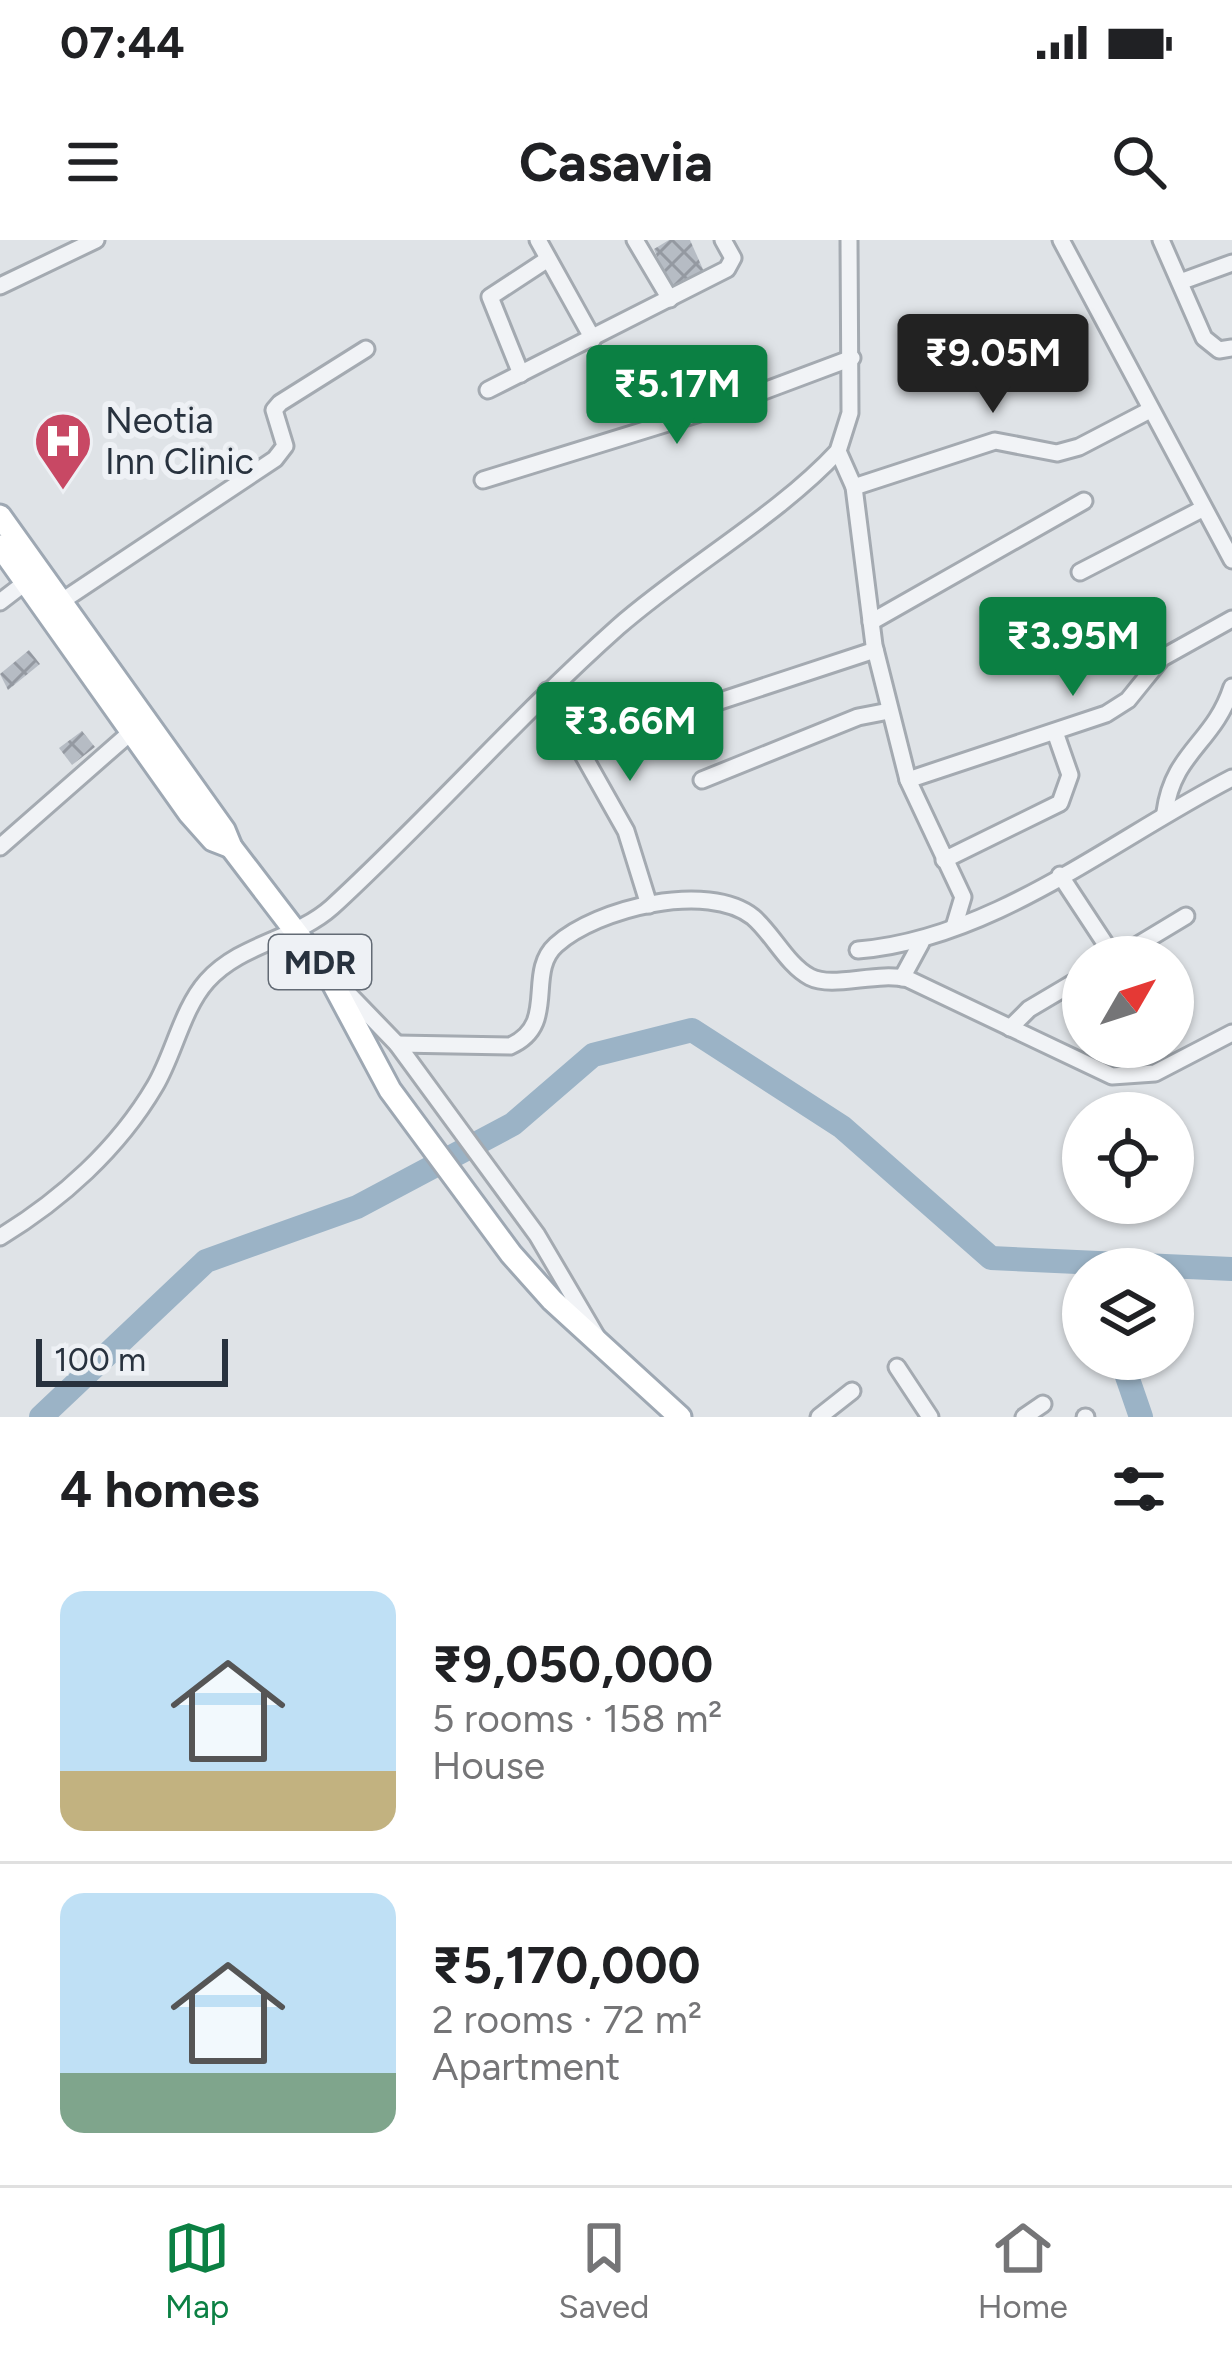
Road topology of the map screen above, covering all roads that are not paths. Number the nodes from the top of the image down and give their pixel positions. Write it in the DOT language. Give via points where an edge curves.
graph roads {
  1 [pos="96,240"];
  2 [pos="538,240"];
  3 [pos="634,240"];
  4 [pos="723,240"];
  5 [pos="1061,240"];
  6 [pos="1161,240"];
  7 [pos="852,241"];
  8 [pos="548,259"];
  9 [pos="1232,263"];
  10 [pos="1180,282"];
  11 [pos="0,286"];
  12 [pos="670,299"];
  13 [pos="593,339"];
  14 [pos="1232,348"];
  15 [pos="366,349"];
  16 [pos="852,358"];
  17 [pos="521,374"];
  18 [pos="488,390"];
  19 [pos="1150,410"];
  20 [pos="838,451"];
  21 [pos="483,480"];
  22 [pos="854,487"];
  23 [pos="1084,502"];
  24 [pos="1202,509"];
  25 [pos="0,517"];
  26 [pos="0,546"];
  27 [pos="1232,560"];
  28 [pos="1080,572"];
  29 [pos="34,575"];
  30 [pos="0,602"];
  31 [pos="54,607"];
  32 [pos="1232,619"];
  33 [pos="871,622"];
  34 [pos="875,650"];
  35 [pos="1232,687"];
  36 [pos="547,691"];
  37 [pos="113,693"];
  38 [pos="714,703"];
  39 [pos="889,711"];
  40 [pos="1055,732"];
  41 [pos="130,733"];
  42 [pos="165,765"];
  43 [pos="1232,778"];
  44 [pos="703,780"];
  45 [pos="908,780"];
  46 [pos="1165,812"];
  47 [pos="0,847"];
  48 [pos="944,860"];
  49 [pos="1060,875"];
  50 [pos="649,905"];
  51 [pos="1186,916"];
  52 [pos="954,927"];
  53 [pos="298,930"];
  54 [pos="1102,936"];
  55 [pos="1152,936"];
  56 [pos="921,943"];
  57 [pos="858,950"];
  58 [pos="328,974"];
  59 [pos="902,977"];
  60 [pos="1062,989"];
  61 [pos="1010,1028"];
  62 [pos="1232,1033"];
  63 [pos="397,1044"];
  64 [pos="0,1238"];
  65 [pos="600,1346"];
  66 [pos="897,1367"];
  67 [pos="852,1391"];
  68 [pos="649,1392"];
  69 [pos="1043,1404"];
  70 [pos="658,1417"];
  71 [pos="680,1417"];
  72 [pos="819,1417"];
  73 [pos="930,1417"];
  74 [pos="1024,1417"];
  1 -- 11 [label="street"];
  2 -- 8 [label="street"];
  3 -- 12 [label="street"];
  4 -- 12 [label="street" via="733,259 727,269"];
  5 -- 19 [label="street"];
  6 -- 10 [label="street"];
  7 -- 16 [label="street"];
  8 -- 13 [label="street"];
  8 -- 17 [label="street" via="490,297"];
  9 -- 10 [label="street"];
  10 -- 14 [label="street" via="1204,338 1219,350"];
  12 -- 13 [label="street"];
  13 -- 17 [label="street"];
  15 -- 31 [label="street" via="274,410 285,446 275,459"];
  16 -- 20 [label="street" via="850,413"];
  16 -- 21 [label="street"];
  17 -- 18 [label="street"];
  19 -- 22 [label="street" via="1057,453 995,441"];
  19 -- 24 [label="street"];
  20 -- 22 [label="street"];
  20 -- 36 [label="street"];
  22 -- 33 [label="street"];
  23 -- 33 [label="street"];
  24 -- 27 [label="street"];
  24 -- 28 [label="street"];
  25 -- 29 [label="main road, MDR"];
  26 -- 29 [label="main road, MDR"];
  29 -- 30 [label="street"];
  29 -- 31 [label="main road, MDR"];
  31 -- 37 [label="main road, MDR"];
  32 -- 40 [label="street" via="1162,658 1106,714"];
  33 -- 34 [label="street"];
  34 -- 38 [label="street"];
  34 -- 39 [label="street"];
  35 -- 46 [label="street" via="1223,716 1173,773"];
  36 -- 50 [label="street" via="626,831"];
  36 -- 53 [label="street" via="328,911"];
  37 -- 41 [label="main road, MDR"];
  37 -- 42 [label="main road, MDR"];
  39 -- 44 [label="street"];
  39 -- 45 [label="street"];
  40 -- 45 [label="street"];
  40 -- 48 [label="street" via="1070,775 1060,802"];
  41 -- 42 [label="main road, MDR"];
  41 -- 47 [label="street"];
  42 -- 53 [label="main road, MDR" via="213,840 231,847"];
  43 -- 46 [label="street"];
  45 -- 48 [label="street"];
  46 -- 49 [label="street"];
  48 -- 52 [label="street" via="963,897"];
  49 -- 52 [label="street"];
  49 -- 54 [label="street"];
  50 -- 59 [label="street" via="701,898 737,906 807,976 824,982"];
  50 -- 63 [label="street" via="557,944 545,959 540,1016 523,1040"];
  51 -- 55 [label="street"];
  52 -- 56 [label="street"];
  53 -- 58 [label="main road, MDR"];
  53 -- 64 [label="street" via="257,945 208,979 154,1089 110,1145 62,1196"];
  56 -- 57 [label="street"];
  56 -- 59 [label="street"];
  58 -- 63 [label="street"];
  58 -- 65 [label="main road, MDR" via="390,1090 511,1254"];
  59 -- 61 [label="street"];
  60 -- 61 [label="street"];
  61 -- 62 [label="street" via="1131,1078"];
  63 -- 65 [label="street" via="536,1235"];
  65 -- 68 [label="main road, MDR"];
  66 -- 73 [label="street"];
  67 -- 72 [label="street"];
  68 -- 70 [label="main road, MDR"];
  68 -- 71 [label="main road, MDR"];
  69 -- 74 [label="street"];
}
